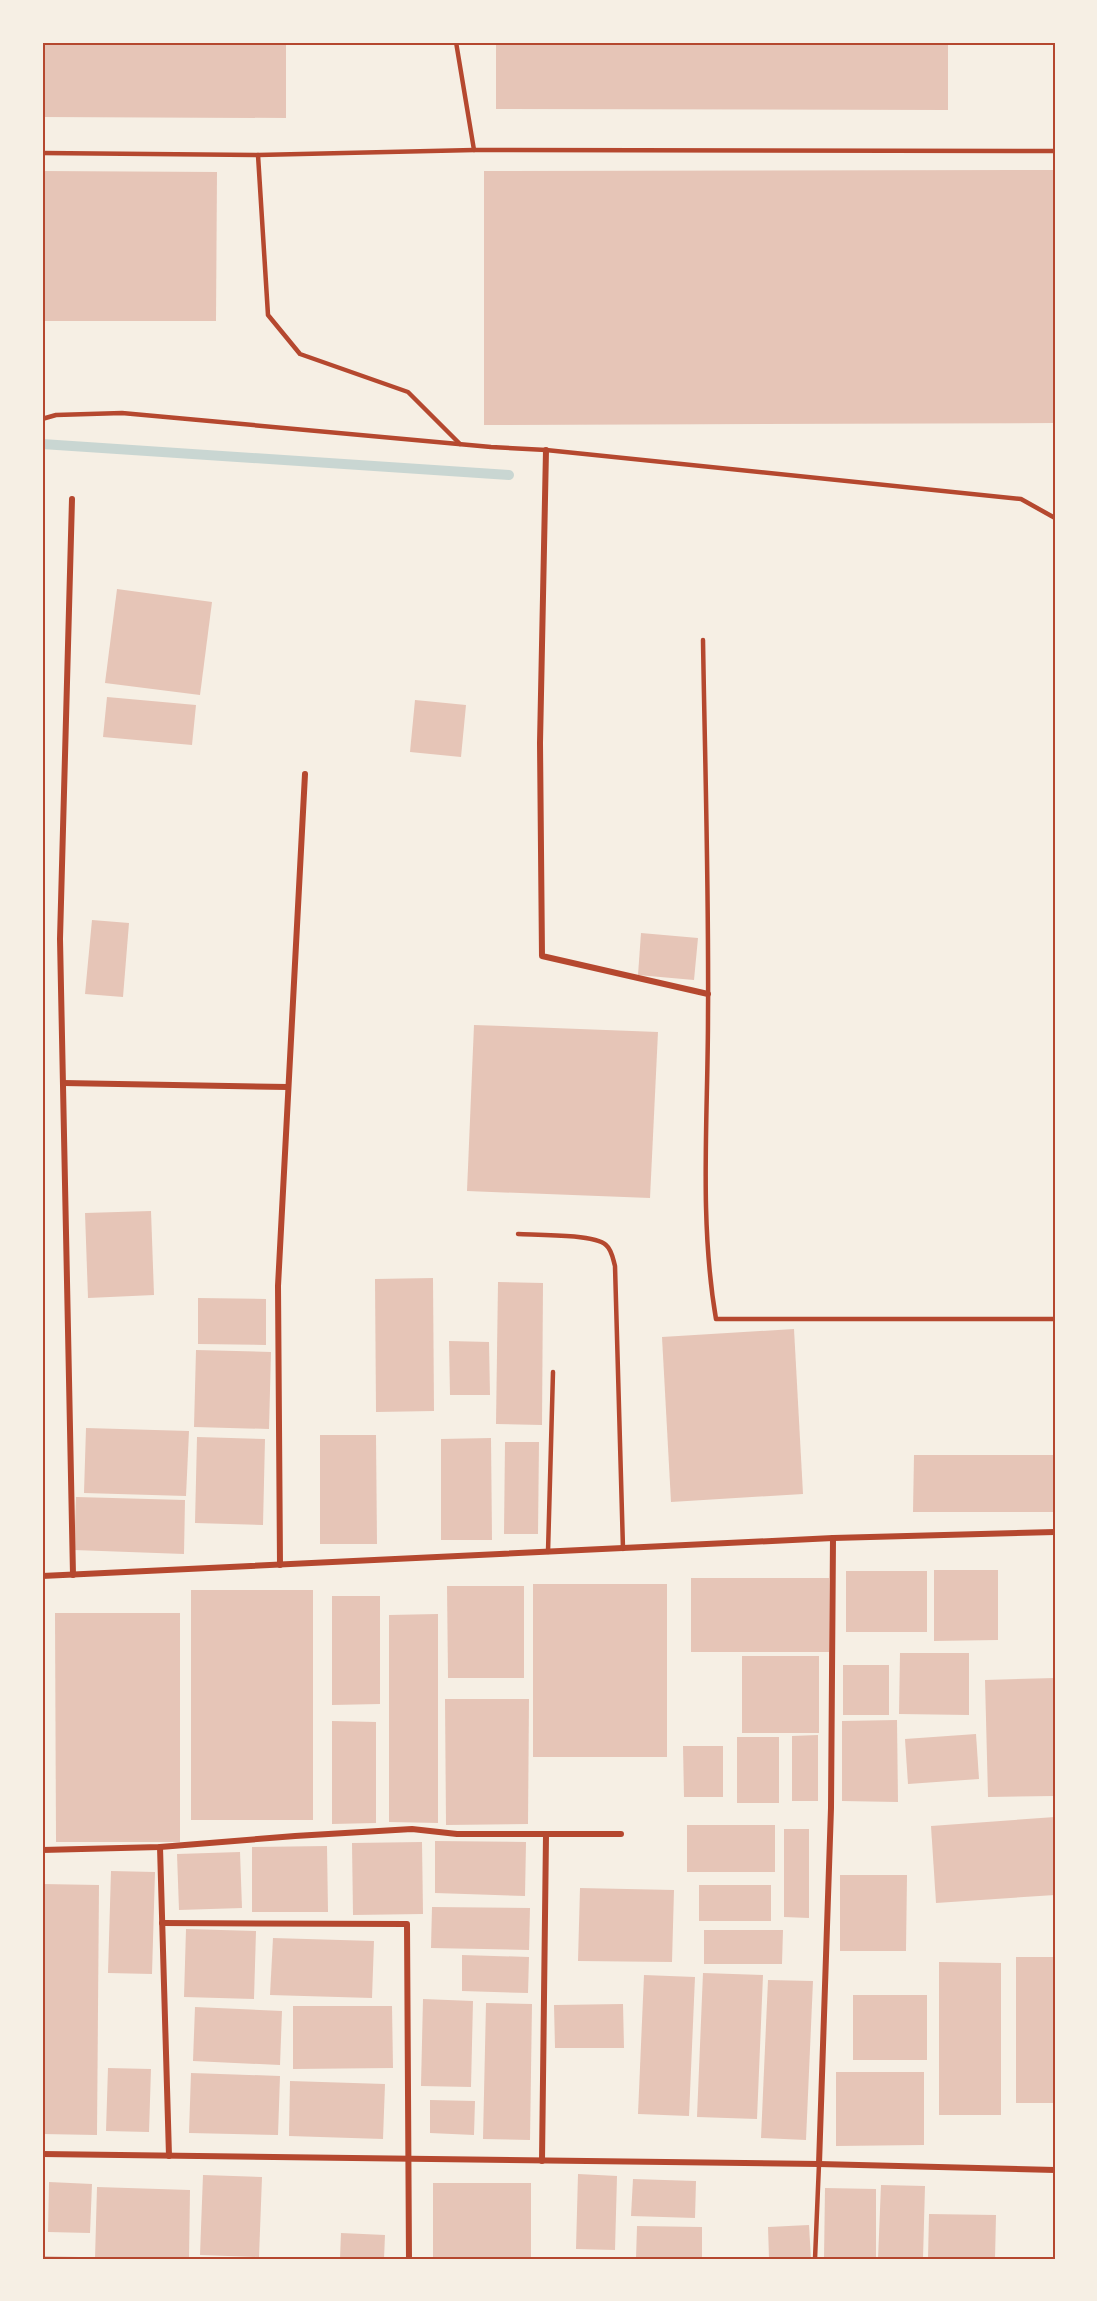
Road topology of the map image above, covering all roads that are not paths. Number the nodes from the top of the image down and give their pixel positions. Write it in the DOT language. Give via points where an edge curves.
graph roads {
  1 [pos="456,42"];
  2 [pos="474,150"];
  3 [pos="1055,151"];
  4 [pos="42,153"];
  5 [pos="258,155"];
  6 [pos="42,419"];
  7 [pos="460,444"];
  8 [pos="546,450"];
  9 [pos="72,499"];
  10 [pos="1055,518"];
  11 [pos="703,640"];
  12 [pos="305,774"];
  13 [pos="708,994"];
  14 [pos="63,1083"];
  15 [pos="288,1087"];
  16 [pos="518,1234"];
  17 [pos="1055,1319"];
  18 [pos="553,1372"];
  19 [pos="1055,1532"];
  20 [pos="833,1538"];
  21 [pos="623,1549"];
  22 [pos="548,1552"];
  23 [pos="280,1565"];
  24 [pos="73,1575"];
  25 [pos="42,1576"];
  26 [pos="621,1834"];
  27 [pos="546,1835"];
  28 [pos="160,1847"];
  29 [pos="42,1850"];
  30 [pos="162,1923"];
  31 [pos="42,2154"];
  32 [pos="169,2156"];
  33 [pos="409,2159"];
  34 [pos="542,2161"];
  35 [pos="819,2164"];
  36 [pos="1055,2170"];
  37 [pos="409,2259"];
  38 [pos="815,2259"];
  1 -- 2 [label="lane"];
  2 -- 3 [label="lane"];
  2 -- 5 [label="lane"];
  4 -- 5 [label="lane"];
  5 -- 7 [label="lane" via="268,315 300,354 408,392"];
  6 -- 7 [label="lane" via="122,413"];
  7 -- 8 [label="lane"];
  8 -- 10 [label="lane" via="1021,499"];
  8 -- 13 [label="street" via="540,743 542,956"];
  9 -- 14 [label="street" via="60,939"];
  11 -- 13 [label="lane"];
  12 -- 15 [label="street"];
  13 -- 17 [label="lane" via="709,1278 716,1319"];
  14 -- 15 [label="street"];
  14 -- 24 [label="street"];
  15 -- 23 [label="street" via="278,1286"];
  16 -- 21 [label="lane" via="594,1239 612,1253"];
  18 -- 22 [label="lane"];
  19 -- 20 [label="street"];
  20 -- 21 [label="street"];
  20 -- 35 [label="street" via="831,1808"];
  21 -- 22 [label="street"];
  22 -- 23 [label="street"];
  23 -- 24 [label="street"];
  24 -- 25 [label="street"];
  26 -- 27 [label="street"];
  27 -- 28 [label="street" via="412,1829"];
  27 -- 34 [label="street"];
  28 -- 29 [label="street"];
  28 -- 30 [label="street"];
  30 -- 32 [label="street"];
  30 -- 33 [label="street" via="407,1924"];
  31 -- 32 [label="street"];
  32 -- 33 [label="street"];
  33 -- 34 [label="street"];
  33 -- 37 [label="street"];
  34 -- 35 [label="street"];
  35 -- 36 [label="street"];
  35 -- 38 [label="lane"];
}
